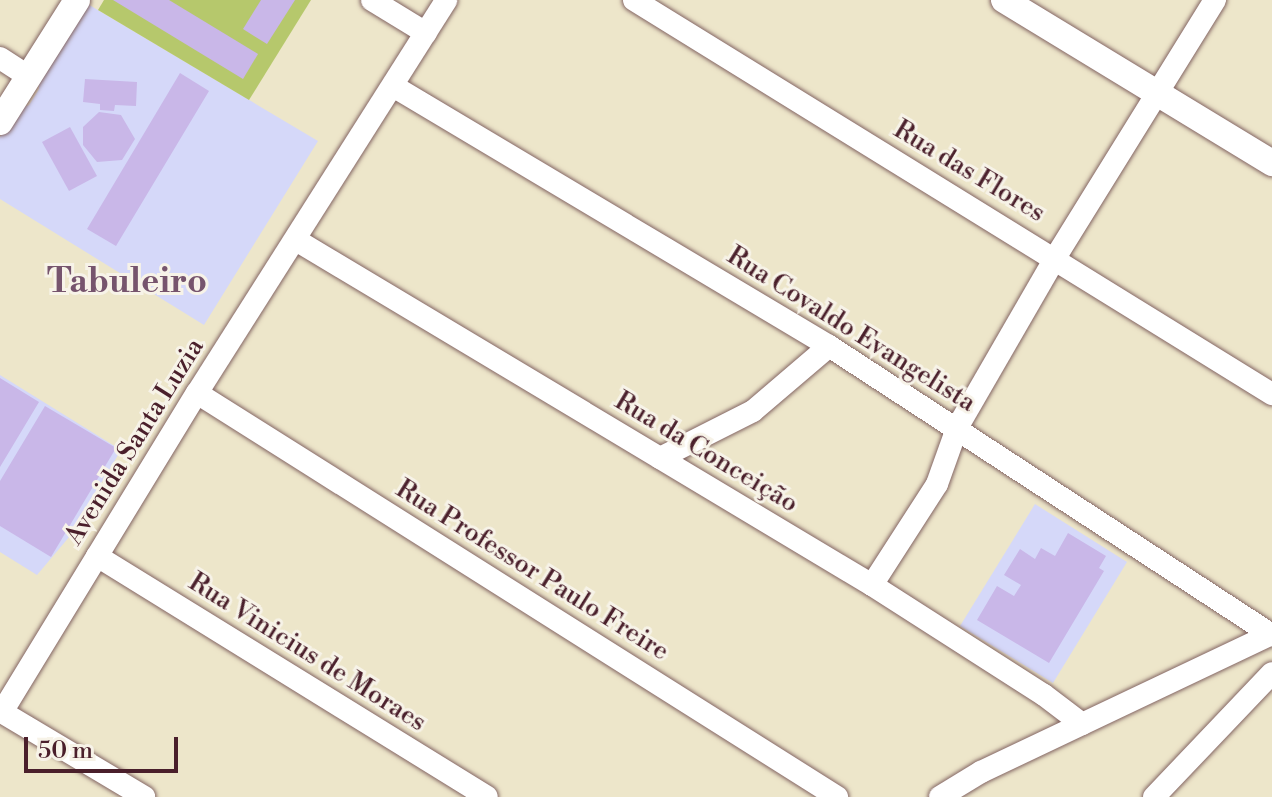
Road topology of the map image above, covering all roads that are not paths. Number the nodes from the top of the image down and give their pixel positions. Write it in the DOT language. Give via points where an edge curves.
graph roads {
  1 [pos="77,0"];
  2 [pos="372,0"];
  3 [pos="446,0"];
  4 [pos="634,0"];
  5 [pos="1004,0"];
  6 [pos="1215,0"];
  7 [pos="426,33"];
  8 [pos="0,58"];
  9 [pos="29,77"];
  10 [pos="393,86"];
  11 [pos="1159,93"];
  12 [pos="0,122"];
  13 [pos="1272,163"];
  14 [pos="296,240"];
  15 [pos="1055,258"];
  16 [pos="829,346"];
  17 [pos="197,393"];
  18 [pos="1272,394"];
  19 [pos="957,428"];
  20 [pos="660,458"];
  21 [pos="97,556"];
  22 [pos="872,585"];
  23 [pos="1272,635"];
  24 [pos="1272,673"];
  25 [pos="1,711"];
  26 [pos="1082,724"];
  27 [pos="144,797"];
  28 [pos="487,797"];
  29 [pos="837,797"];
  30 [pos="940,797"];
  31 [pos="1154,797"];
  1 -- 9 [label="street"];
  2 -- 7 [label="street"];
  3 -- 7 [label="street, Avenida Santa Luzia"];
  4 -- 15 [label="street, Rua das Flores"];
  5 -- 11 [label="street"];
  6 -- 11 [label="street"];
  7 -- 10 [label="street, Avenida Santa Luzia"];
  8 -- 9 [label="street"];
  9 -- 12 [label="street"];
  10 -- 14 [label="street, Avenida Santa Luzia"];
  10 -- 16 [label="street, Rua Covaldo Evangelista"];
  11 -- 13 [label="street"];
  11 -- 15 [label="street"];
  14 -- 17 [label="street, Avenida Santa Luzia"];
  14 -- 20 [label="street, Rua da Conceição"];
  15 -- 18 [label="street, Rua das Flores"];
  15 -- 19 [label="street"];
  16 -- 19 [label="street, Rua Covaldo Evangelista"];
  16 -- 20 [label="street" via="753,411"];
  17 -- 21 [label="street, Avenida Santa Luzia"];
  17 -- 29 [label="street, Rua Professor Paulo Freire"];
  19 -- 22 [label="street" via="937,484"];
  19 -- 23 [label="street, Rua Covaldo Evangelista"];
  20 -- 22 [label="street, Rua da Conceição"];
  21 -- 25 [label="street, Avenida Santa Luzia"];
  21 -- 28 [label="street, Rua Vinicius de Moraes"];
  22 -- 26 [label="street, Rua da Conceição"];
  23 -- 26 [label="street"];
  24 -- 31 [label="street"];
  25 -- 27 [label="street"];
  26 -- 30 [label="street"];
}
